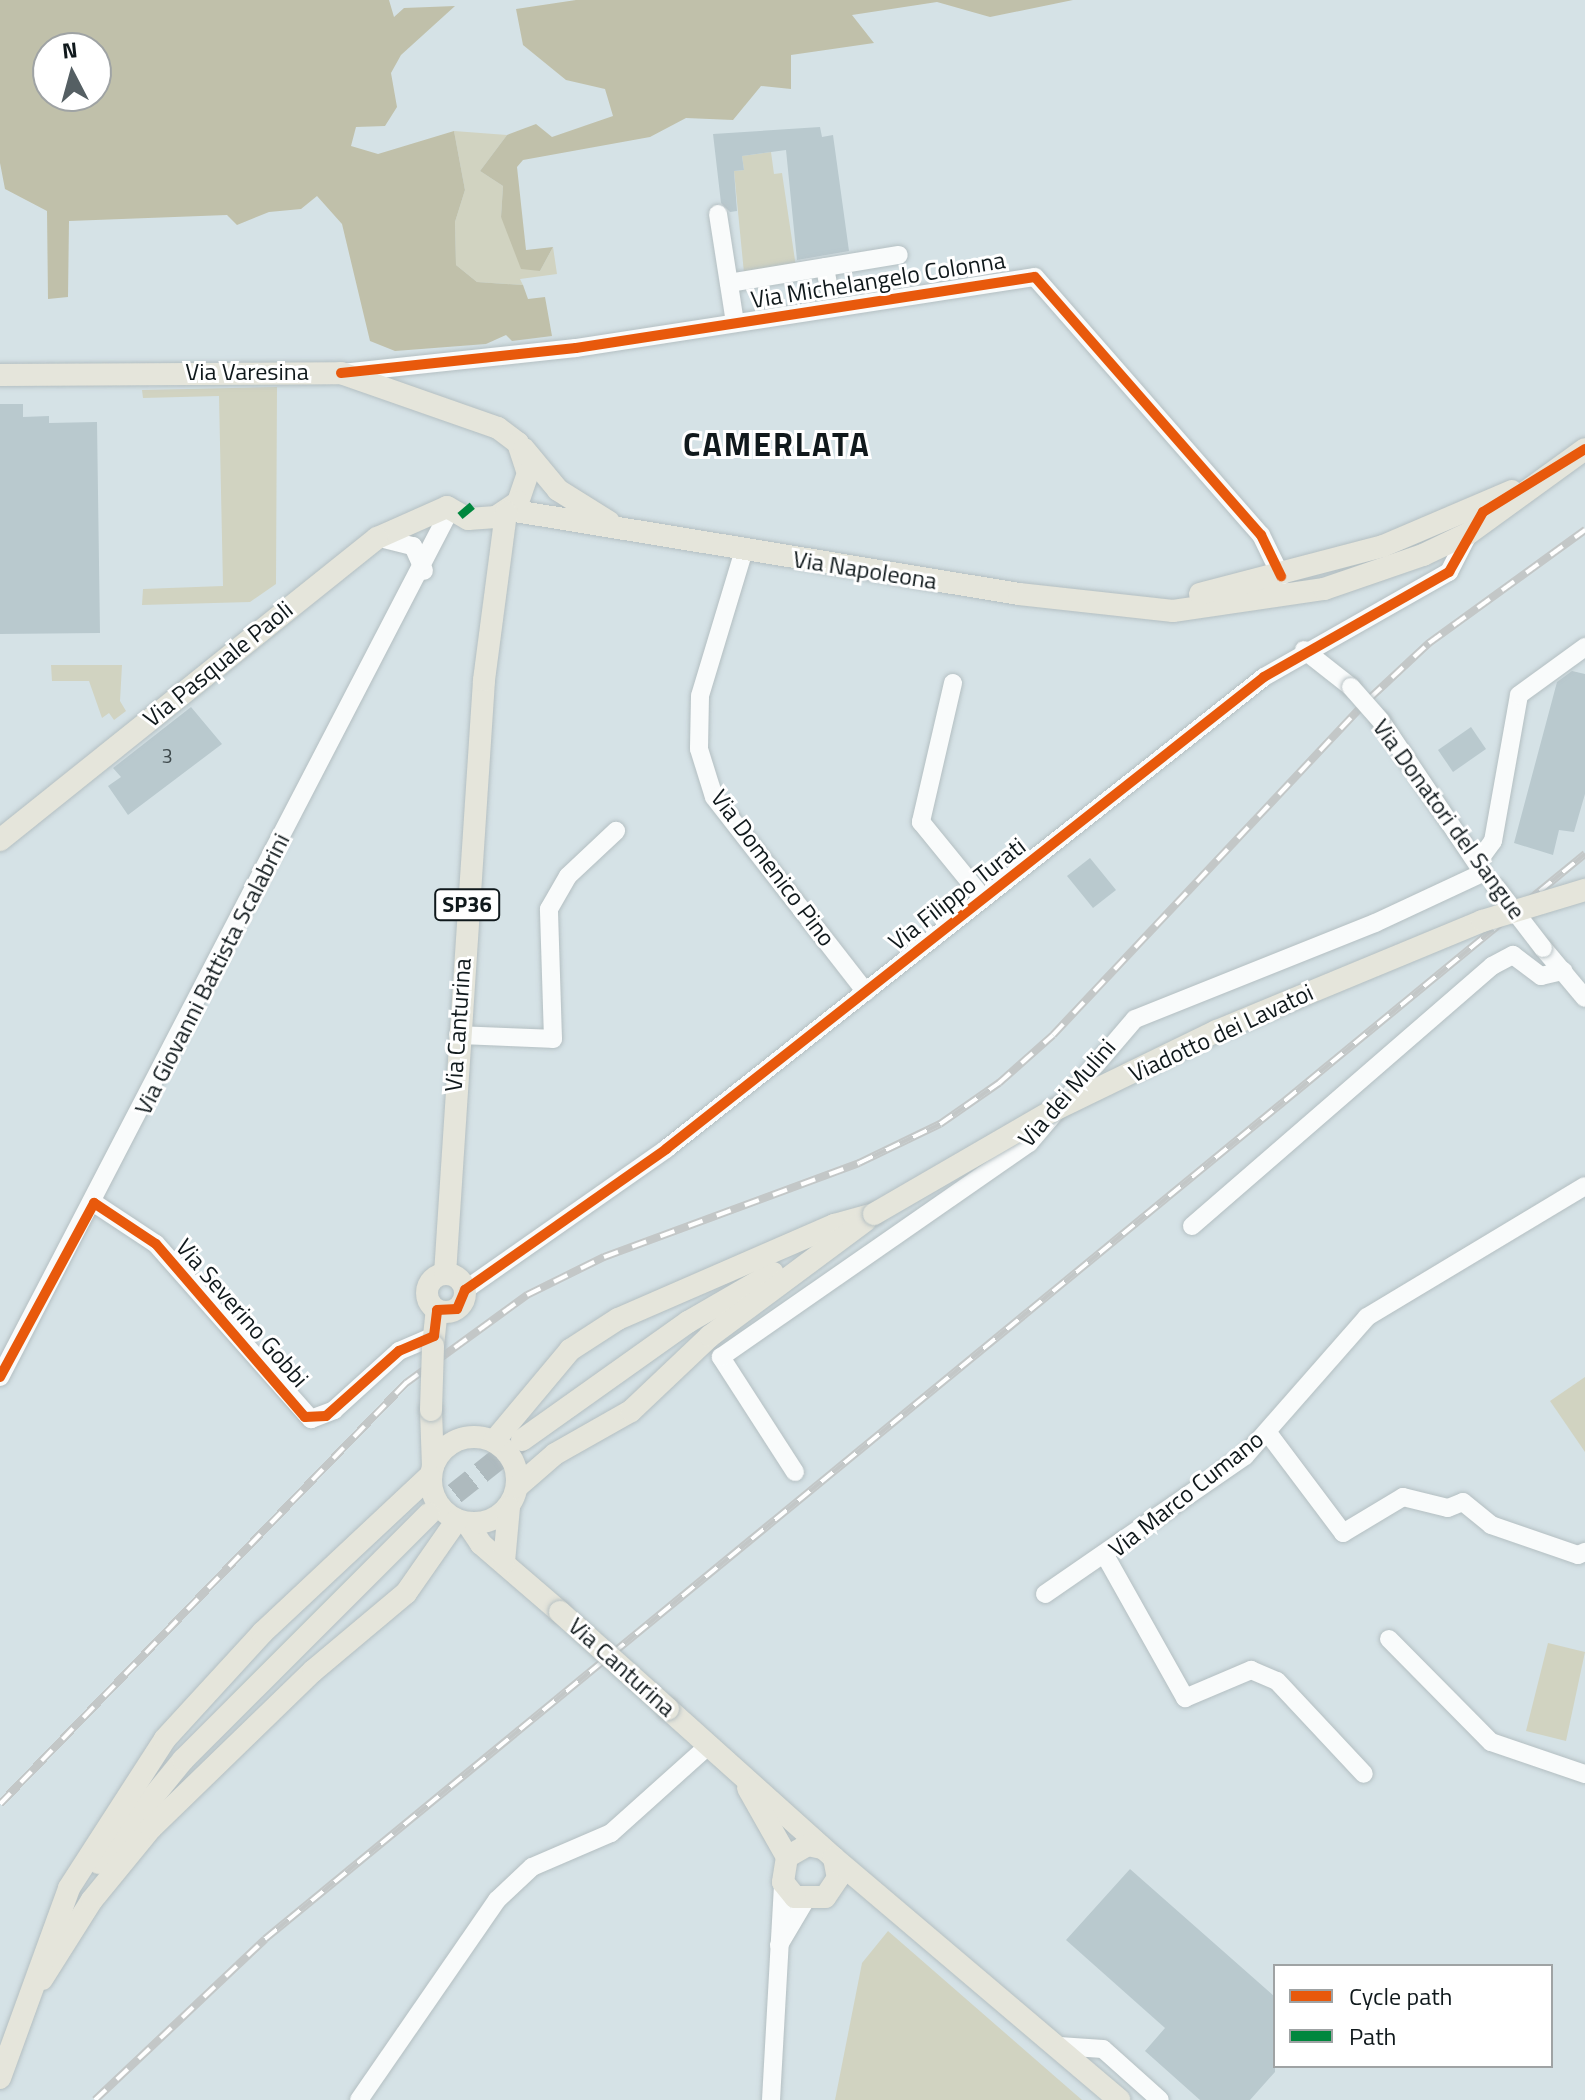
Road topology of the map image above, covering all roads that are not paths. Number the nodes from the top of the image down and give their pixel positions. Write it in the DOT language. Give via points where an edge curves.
graph roads {
  1 [pos="718,214"];
  2 [pos="899,255"];
  3 [pos="825,267"];
  4 [pos="729,283"];
  5 [pos="829,289"];
  6 [pos="735,322"];
  7 [pos="341,373"];
  8 [pos="0,375"];
  9 [pos="518,443"];
  10 [pos="1585,449"];
  11 [pos="1557,472"];
  12 [pos="448,509"];
  13 [pos="500,514"];
  14 [pos="624,531"];
  15 [pos="1469,533"];
  16 [pos="377,538"];
  17 [pos="744,550"];
  18 [pos="424,571"];
  19 [pos="1281,576"];
  20 [pos="1246,602"];
  21 [pos="1106,607"];
  22 [pos="1585,647"];
  23 [pos="1304,650"];
  24 [pos="953,683"];
  25 [pos="616,831"];
  26 [pos="5,835"];
  27 [pos="1480,868"];
  28 [pos="1585,890"];
  29 [pos="983,898"];
  30 [pos="1563,971"];
  31 [pos="866,992"];
  32 [pos="1585,998"];
  33 [pos="458,1035"];
  34 [pos="1585,1186"];
  35 [pos="94,1203"];
  36 [pos="874,1214"];
  37 [pos="1192,1226"];
  38 [pos="445,1274"];
  39 [pos="465,1290"];
  40 [pos="437,1310"];
  41 [pos="433,1341"];
  42 [pos="0,1377"];
  43 [pos="431,1410"];
  44 [pos="1268,1433"];
  45 [pos="466,1437"];
  46 [pos="522,1440"];
  47 [pos="494,1441"];
  48 [pos="432,1471"];
  49 [pos="795,1472"];
  50 [pos="513,1497"];
  51 [pos="429,1514"];
  52 [pos="462,1522"];
  53 [pos="1585,1552"];
  54 [pos="1106,1557"];
  55 [pos="504,1562"];
  56 [pos="1045,1594"];
  57 [pos="1389,1639"];
  58 [pos="709,1745"];
  59 [pos="740,1772"];
  60 [pos="1364,1774"];
  61 [pos="1585,1774"];
  62 [pos="828,1853"];
  63 [pos="787,1857"];
  64 [pos="783,1882"];
  65 [pos="834,1887"];
  66 [pos="80,1893"];
  67 [pos="805,1901"];
  68 [pos="894,1905"];
  69 [pos="778,1948"];
  70 [pos="18,2018"];
  71 [pos="1059,2046"];
  72 [pos="0,2078"];
  73 [pos="359,2100"];
  74 [pos="771,2100"];
  75 [pos="1119,2100"];
  76 [pos="1160,2100"];
  1 -- 4 [label="street"];
  2 -- 3 [label="street"];
  3 -- 4 [label="street"];
  3 -- 5 [label="street"];
  4 -- 6 [label="street"];
  6 -- 7 [label="street, Via Michelangelo Colonna" via="576,348"];
  6 -- 19 [label="street, Via Michelangelo Colonna" via="1035,277 1261,535"];
  7 -- 8 [label="main road, Via Varesina"];
  7 -- 9 [label="main road, Via Varesina" via="486,423"];
  9 -- 13 [label="main road" via="528,473"];
  9 -- 14 [label="main road, Via Napoleona" via="558,490"];
  10 -- 11 [label="main road, Via Napoleona"];
  11 -- 15 [label="main road, Via Napoleona" via="1483,512"];
  11 -- 19 [label="main road, Via Napoleona" via="1383,546"];
  12 -- 13 [label="main road, Via Napoleona"];
  12 -- 16 [label="main road, Via Pasquale Paoli"];
  12 -- 18 [label="street, Via Giovanni Battista Scalabrini"];
  13 -- 14 [label="main road, Via Napoleona"];
  13 -- 33 [label="main road, Via Canturina / SP36" via="503,537 484,680"];
  14 -- 17 [label="main road, Via Napoleona"];
  15 -- 20 [label="main road, Via Napoleona" via="1324,589"];
  15 -- 23 [label="street, Via Filippo Turati" via="1449,572"];
  16 -- 18 [label="street" via="413,546"];
  16 -- 26 [label="main road, Via Pasquale Paoli"];
  17 -- 21 [label="main road, Via Napoleona"];
  17 -- 31 [label="street, Via Domenico Pino" via="700,696 699,749 714,797"];
  18 -- 35 [label="street, Via Giovanni Battista Scalabrini"];
  19 -- 20 [label="main road, Via Napoleona"];
  19 -- 21 [label="main road, Via Napoleona"];
  20 -- 21 [label="main road, Via Napoleona" via="1173,611"];
  22 -- 27 [label="street" via="1519,695 1493,841"];
  23 -- 27 [label="street, Via Donatori del Sangue, bridge" via="1351,687 1381,721"];
  23 -- 29 [label="street, Via Filippo Turati"];
  24 -- 29 [label="street" via="921,822"];
  25 -- 33 [label="street" via="568,876 549,909 553,1039"];
  27 -- 30 [label="street, Via Donatori del Sangue, bridge"];
  27 -- 49 [label="street, Via dei Mulini" via="1375,923 1135,1019 1029,1143 721,1357"];
  28 -- 36 [label="main road, Viadotto dei Lavatoi, bridge" via="1482,921 1217,1031 1052,1111"];
  29 -- 31 [label="street, Via Filippo Turati"];
  30 -- 32 [label="street, Via Donatori del Sangue"];
  30 -- 37 [label="street" via="1541,976 1513,955 1492,966"];
  31 -- 39 [label="street, Via Filippo Turati" via="592,1206"];
  33 -- 38 [label="main road, Via Canturina / SP36"];
  34 -- 44 [label="street, Via Marco Cumano" via="1367,1317"];
  35 -- 41 [label="street, Via Severino Gobbi" via="156,1244 305,1417 326,1416 389,1360"];
  35 -- 42 [label="street, Via Giovanni Battista Scalabrini"];
  36 -- 46 [label="main road" via="639,1357"];
  36 -- 47 [label="main road" via="834,1225 618,1319 570,1350"];
  36 -- 50 [label="main road" via="710,1336 659,1386"];
  38 -- 39 [label="main road" via="457,1277"];
  38 -- 40 [label="main road" via="428,1288"];
  39 -- 40 [label="main road" via="457,1309"];
  40 -- 41 [label="main road"];
  41 -- 43 [label="main road, bridge"];
  43 -- 45 [label="main road"];
  43 -- 48 [label="main road"];
  44 -- 53 [label="street" via="1343,1533 1403,1497 1448,1508 1463,1502 1491,1525 1578,1555"];
  44 -- 54 [label="street, Via Marco Cumano"];
  45 -- 47 [label="main road"];
  45 -- 48 [label="main road" via="446,1447"];
  47 -- 50 [label="main road" via="513,1460"];
  48 -- 52 [label="main road" via="436,1503"];
  48 -- 66 [label="main road" via="186,1712"];
  50 -- 52 [label="main road" via="490,1521"];
  50 -- 55 [label="main road"];
  51 -- 66 [label="main road" via="183,1760"];
  52 -- 55 [label="main road, Via Canturina"];
  52 -- 66 [label="main road" via="417,1582 313,1671"];
  54 -- 56 [label="street, Via Marco Cumano"];
  54 -- 60 [label="street" via="1185,1698 1251,1670 1277,1681"];
  55 -- 58 [label="main road, Via Canturina, bridge"];
  57 -- 61 [label="street" via="1491,1742"];
  58 -- 59 [label="main road, Via Canturina"];
  58 -- 73 [label="street" via="611,1833 532,1867 497,1900"];
  59 -- 62 [label="main road, Via Canturina"];
  59 -- 63 [label="main road, Via Canturina"];
  62 -- 63 [label="main road" via="808,1845"];
  62 -- 65 [label="main road"];
  62 -- 68 [label="main road, Via Canturina"];
  63 -- 64 [label="main road"];
  64 -- 67 [label="main road"];
  64 -- 69 [label="street"];
  65 -- 67 [label="main road" via="825,1897"];
  65 -- 68 [label="main road, Via Canturina"];
  66 -- 70 [label="main road"];
  66 -- 70 [label="main road"];
  67 -- 69 [label="street"];
  68 -- 71 [label="main road, Via Canturina"];
  69 -- 74 [label="street"];
  70 -- 72 [label="main road"];
  71 -- 75 [label="main road, Via Canturina"];
  71 -- 76 [label="street" via="1103,2049"];
}
